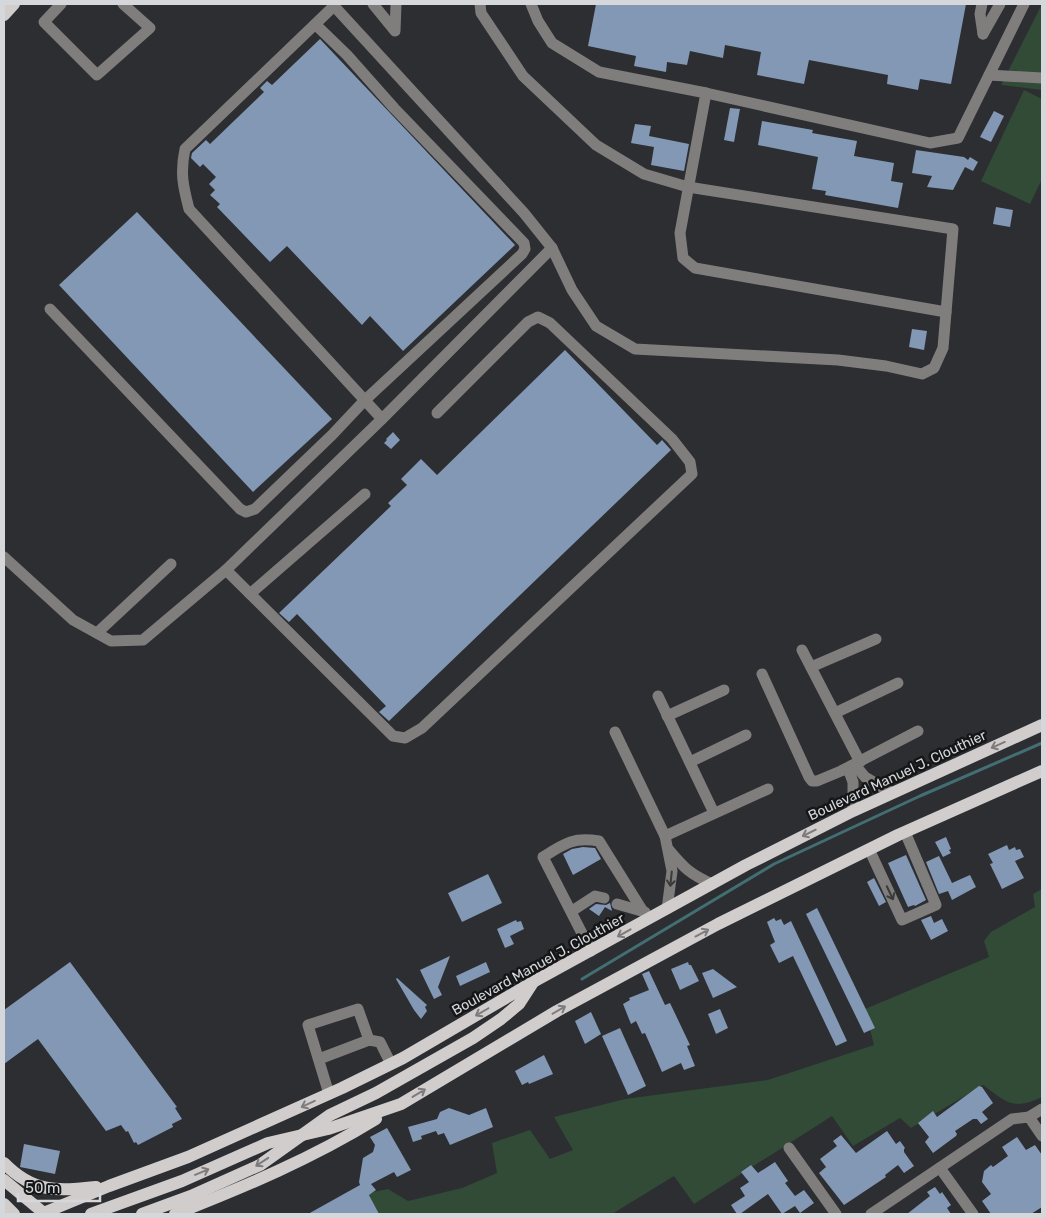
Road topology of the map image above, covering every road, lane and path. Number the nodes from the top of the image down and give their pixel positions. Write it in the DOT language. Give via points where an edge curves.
graph roads {
  1 [pos="14,4"];
  2 [pos="61,4"];
  3 [pos="123,4"];
  4 [pos="373,4"];
  5 [pos="396,4"];
  6 [pos="480,4"];
  7 [pos="531,4"];
  8 [pos="542,4"];
  9 [pos="982,4"];
  10 [pos="1000,4"];
  11 [pos="1024,4"];
  12 [pos="334,5"];
  13 [pos="4,15"];
  14 [pos="538,21"];
  15 [pos="316,25"];
  16 [pos="989,75"];
  17 [pos="1042,78"];
  18 [pos="706,93"];
  19 [pos="688,186"];
  20 [pos="552,248"];
  21 [pos="50,309"];
  22 [pos="946,312"];
  23 [pos="364,401"];
  24 [pos="437,414"];
  25 [pos="382,419"];
  26 [pos="364,494"];
  27 [pos="4,557"];
  28 [pos="172,564"];
  29 [pos="226,570"];
  30 [pos="250,594"];
  31 [pos="97,633"];
  32 [pos="876,640"];
  33 [pos="802,650"];
  34 [pos="811,666"];
  35 [pos="762,674"];
  36 [pos="898,684"];
  37 [pos="724,690"];
  38 [pos="658,696"];
  39 [pos="835,713"];
  40 [pos="667,716"];
  41 [pos="1042,725"];
  42 [pos="918,731"];
  43 [pos="616,732"];
  44 [pos="746,735"];
  45 [pos="690,762"];
  46 [pos="855,764"];
  47 [pos="1042,771"];
  48 [pos="768,789"];
  49 [pos="892,793"];
  50 [pos="853,811"];
  51 [pos="714,813"];
  52 [pos="905,832"];
  53 [pos="665,836"];
  54 [pos="667,849"];
  55 [pos="869,849"];
  56 [pos="712,884"];
  57 [pos="604,898"];
  58 [pos="617,904"];
  59 [pos="667,909"];
  60 [pos="572,911"];
  61 [pos="647,913"];
  62 [pos="591,951"];
  63 [pos="533,982"];
  64 [pos="369,1040"];
  65 [pos="319,1059"];
  66 [pos="392,1064"];
  67 [pos="329,1094"];
  68 [pos="401,1104"];
  69 [pos="1042,1109"];
  70 [pos="1029,1117"];
  71 [pos="301,1136"];
  72 [pos="1042,1136"];
  73 [pos="789,1148"];
  74 [pos="4,1164"];
  75 [pos="940,1168"];
  76 [pos="4,1180"];
  77 [pos="4,1185"];
  78 [pos="109,1186"];
  79 [pos="4,1204"];
  80 [pos="877,1212"];
  81 [pos="14,1214"];
  82 [pos="43,1214"];
  83 [pos="91,1214"];
  84 [pos="142,1214"];
  85 [pos="175,1214"];
  86 [pos="836,1214"];
  87 [pos="973,1214"];
  1 -- 13 [label="main road"];
  2 -- 3 [label="street" via="44,22 97,75 150,28"];
  4 -- 5 [label="street" via="396,31"];
  6 -- 19 [label="street" via="481,13 523,76 596,145 644,174"];
  7 -- 14 [label="street"];
  8 -- 14 [label="street"];
  9 -- 10 [label="street" via="983,34"];
  11 -- 16 [label="street"];
  12 -- 15 [label="street"];
  12 -- 20 [label="street"];
  14 -- 18 [label="street" via="552,43 600,72"];
  15 -- 23 [label="street" via="185,149 182,168 184,190 190,209"];
  15 -- 23 [label="street" via="524,243 525,249"];
  16 -- 17 [label="street"];
  16 -- 18 [label="street" via="958,138 930,143"];
  18 -- 19 [label="street"];
  19 -- 22 [label="street" via="680,232 683,258 695,268"];
  19 -- 22 [label="street" via="953,228"];
  20 -- 22 [label="street" via="572,290 596,326 635,349 838,360 922,374 934,368 943,348"];
  20 -- 25 [label="street"];
  21 -- 23 [label="street" via="246,512 255,509"];
  23 -- 25 [label="street"];
  24 -- 30 [label="street" via="528,322 538,317 550,323 672,439 690,462 692,474 422,728 405,738 392,736"];
  25 -- 29 [label="street"];
  26 -- 30 [label="street"];
  27 -- 31 [label="street" via="73,620"];
  28 -- 31 [label="street"];
  29 -- 30 [label="street"];
  29 -- 31 [label="street" via="143,640 111,641"];
  32 -- 34 [label="street"];
  33 -- 34 [label="street"];
  34 -- 39 [label="street"];
  35 -- 46 [label="street" via="812,781"];
  36 -- 39 [label="street"];
  37 -- 40 [label="street"];
  38 -- 40 [label="street"];
  39 -- 46 [label="street"];
  40 -- 45 [label="street"];
  41 -- 49 [label="main road, Boulevard Manuel J. Clouthier, one-way"];
  42 -- 46 [label="street"];
  43 -- 53 [label="street"];
  44 -- 45 [label="street"];
  45 -- 51 [label="street"];
  46 -- 49 [label="street" via="865,777"];
  46 -- 50 [label="street" via="850,774"];
  47 -- 52 [label="main road"];
  48 -- 51 [label="street"];
  49 -- 50 [label="main road, Boulevard Manuel J. Clouthier"];
  50 -- 56 [label="main road, Boulevard Manuel J. Clouthier, one-way"];
  51 -- 53 [label="street"];
  52 -- 55 [label="main road"];
  55 -- 52 [label="street, one-way" via="902,920 936,906"];
  53 -- 54 [label="street"];
  54 -- 56 [label="street" via="693,875"];
  54 -- 59 [label="street, one-way" via="672,871"];
  68 -- 55 [label="main road, one-way" via="637,967"];
  56 -- 59 [label="main road, Boulevard Manuel J. Clouthier"];
  57 -- 60 [label="street" via="596,896"];
  58 -- 61 [label="street"];
  59 -- 61 [label="main road, Boulevard Manuel J. Clouthier"];
  60 -- 61 [label="street" via="543,857 562,844 582,838 600,841"];
  60 -- 62 [label="street"];
  61 -- 62 [label="main road, Boulevard Manuel J. Clouthier, one-way"];
  62 -- 63 [label="main road, Boulevard Manuel J. Clouthier"];
  63 -- 66 [label="main road, Boulevard Manuel J. Clouthier, one-way"];
  63 -- 71 [label="main road" via="519,1004 480,1033 376,1094 330,1115"];
  64 -- 65 [label="street"];
  64 -- 65 [label="street" via="358,1009 308,1025"];
  64 -- 66 [label="street" via="380,1042"];
  65 -- 67 [label="street"];
  66 -- 67 [label="main road, Boulevard Manuel J. Clouthier"];
  67 -- 78 [label="main road, Boulevard Manuel J. Clouthier, one-way" via="188,1157"];
  68 -- 71 [label="main road"];
  68 -- 85 [label="main road" via="305,1158"];
  69 -- 70 [label="street"];
  70 -- 72 [label="street"];
  70 -- 75 [label="street" via="1012,1119"];
  83 -- 71 [label="main road, one-way" via="182,1181 268,1143"];
  71 -- 84 [label="main road, one-way" via="260,1164"];
  73 -- 86 [label="street"];
  74 -- 78 [label="main road" via="16,1176 39,1187"];
  75 -- 80 [label="street"];
  75 -- 87 [label="street"];
  76 -- 77 [label="main road"];
  76 -- 82 [label="main road"];
  78 -- 82 [label="main road, Boulevard Manuel J. Clouthier"];
  79 -- 81 [label="main road"];
}
